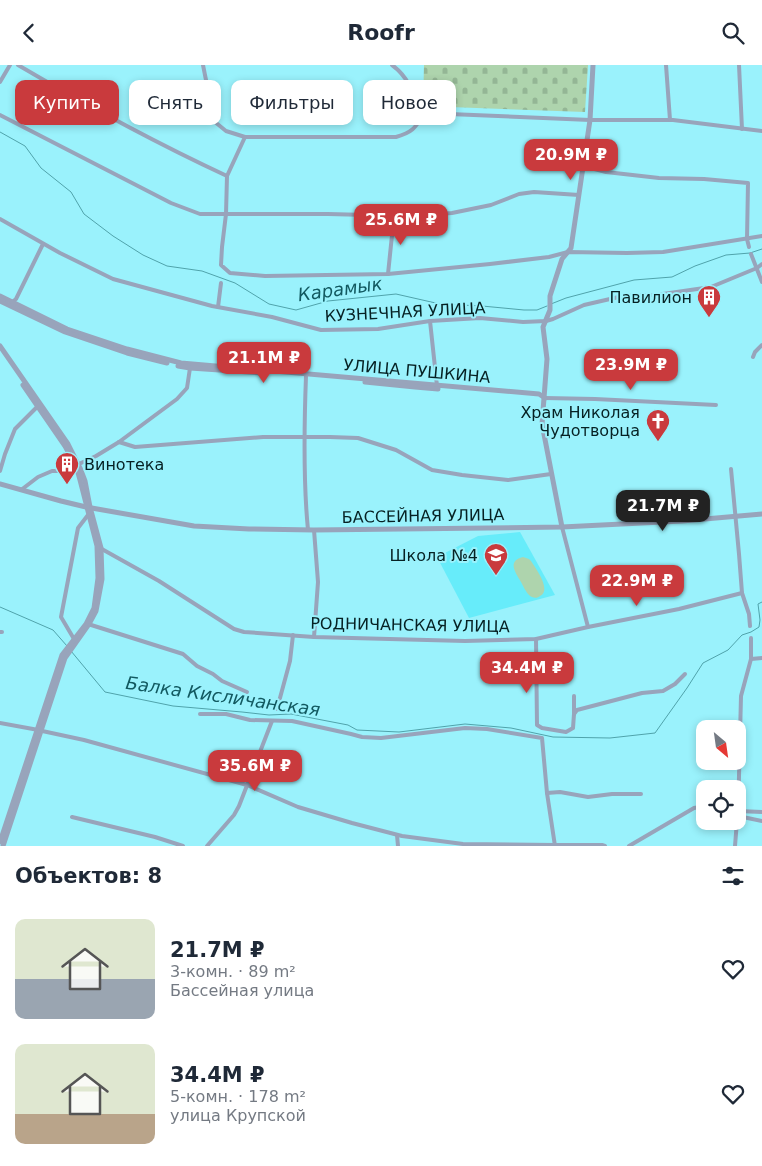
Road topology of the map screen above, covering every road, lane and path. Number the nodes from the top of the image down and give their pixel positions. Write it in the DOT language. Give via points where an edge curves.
graph roads {
  1 [pos="10,65"];
  2 [pos="18,65"];
  3 [pos="203,65"];
  4 [pos="392,65"];
  5 [pos="593,65"];
  6 [pos="666,65"];
  7 [pos="738,65"];
  8 [pos="206,80"];
  9 [pos="406,80"];
  10 [pos="0,82"];
  11 [pos="456,114"];
  12 [pos="0,115"];
  13 [pos="590,120"];
  14 [pos="670,120"];
  15 [pos="219,125"];
  16 [pos="416,125"];
  17 [pos="742,129"];
  18 [pos="762,131"];
  19 [pos="245,137"];
  20 [pos="583,167"];
  21 [pos="228,176"];
  22 [pos="579,195"];
  23 [pos="226,214"];
  24 [pos="394,216"];
  25 [pos="0,219"];
  26 [pos="762,236"];
  27 [pos="747,239"];
  28 [pos="43,244"];
  29 [pos="749,247"];
  30 [pos="568,252"];
  31 [pos="751,254"];
  32 [pos="762,264"];
  33 [pos="757,268"];
  34 [pos="388,274"];
  35 [pos="762,281"];
  36 [pos="221,283"];
  37 [pos="0,297"];
  38 [pos="0,300"];
  39 [pos="11,304"];
  40 [pos="218,307"];
  41 [pos="430,321"];
  42 [pos="546,321"];
  43 [pos="762,345"];
  44 [pos="0,346"];
  45 [pos="0,352"];
  46 [pos="753,357"];
  47 [pos="190,368"];
  48 [pos="306,376"];
  49 [pos="436,387"];
  50 [pos="545,398"];
  51 [pos="716,405"];
  52 [pos="38,406"];
  53 [pos="304,437"];
  54 [pos="119,441"];
  55 [pos="77,465"];
  56 [pos="731,469"];
  57 [pos="0,471"];
  58 [pos="551,475"];
  59 [pos="0,484"];
  60 [pos="21,490"];
  61 [pos="88,507"];
  62 [pos="762,514"];
  63 [pos="88,515"];
  64 [pos="736,516"];
  65 [pos="562,527"];
  66 [pos="311,530"];
  67 [pos="99,547"];
  68 [pos="742,593"];
  69 [pos="87,624"];
  70 [pos="750,626"];
  71 [pos="588,627"];
  72 [pos="293,635"];
  73 [pos="314,637"];
  74 [pos="751,638"];
  75 [pos="536,639"];
  76 [pos="74,642"];
  77 [pos="762,658"];
  78 [pos="751,659"];
  79 [pos="685,674"];
  80 [pos="247,692"];
  81 [pos="574,696"];
  82 [pos="276,709"];
  83 [pos="200,714"];
  84 [pos="574,714"];
  85 [pos="272,721"];
  86 [pos="0,723"];
  87 [pos="37,730"];
  88 [pos="739,780"];
  89 [pos="248,785"];
  90 [pos="547,793"];
  91 [pos="641,794"];
  92 [pos="696,808"];
  93 [pos="746,811"];
  94 [pos="762,812"];
  95 [pos="72,817"];
  96 [pos="746,818"];
  97 [pos="762,821"];
  98 [pos="736,830"];
  99 [pos="397,835"];
  100 [pos="0,842"];
  101 [pos="3,846"];
  102 [pos="183,846"];
  103 [pos="207,846"];
  104 [pos="398,846"];
  105 [pos="555,846"];
  106 [pos="605,846"];
  107 [pos="629,846"];
  108 [pos="735,846"];
  1 -- 10 [label="street"];
  2 -- 21 [label="street" via="89,107"];
  3 -- 8 [label="street"];
  4 -- 9 [label="street"];
  5 -- 13 [label="street"];
  6 -- 14 [label="street"];
  7 -- 17 [label="street"];
  11 -- 13 [label="street"];
  12 -- 23 [label="street" via="171,203 200,214"];
  13 -- 14 [label="street"];
  13 -- 20 [label="street"];
  14 -- 17 [label="street"];
  15 -- 19 [label="street"];
  16 -- 19 [label="street" via="396,137"];
  17 -- 18 [label="street"];
  19 -- 21 [label="street"];
  20 -- 22 [label="street"];
  20 -- 27 [label="street" via="659,178 748,183"];
  21 -- 23 [label="street"];
  22 -- 24 [label="street" via="534,192 452,213"];
  22 -- 30 [label="street"];
  23 -- 24 [label="street"];
  23 -- 34 [label="street" via="221,265 230,273 265,276"];
  24 -- 34 [label="street"];
  25 -- 28 [label="street, КУЗНЕЧНАЯ УЛИЦА"];
  26 -- 27 [label="street"];
  27 -- 29 [label="street"];
  27 -- 30 [label="street" via="662,252"];
  28 -- 39 [label="street"];
  28 -- 40 [label="street, КУЗНЕЧНАЯ УЛИЦА" via="113,279"];
  30 -- 34 [label="street" via="549,257"];
  30 -- 42 [label="street" via="562,259 550,296"];
  31 -- 33 [label="street"];
  32 -- 33 [label="street, КУЗНЕЧНАЯ УЛИЦА"];
  33 -- 35 [label="street"];
  33 -- 42 [label="street, КУЗНЕЧНАЯ УЛИЦА" via="711,287 584,305"];
  36 -- 40 [label="street"];
  37 -- 39 [label="street, УЛИЦА ПУШКИНА"];
  38 -- 39 [label="street, УЛИЦА ПУШКИНА"];
  39 -- 47 [label="street, УЛИЦА ПУШКИНА" via="65,333 127,353"];
  39 -- 49 [label="street, УЛИЦА ПУШКИНА" via="67,329 181,363"];
  40 -- 41 [label="street, КУЗНЕЧНАЯ УЛИЦА" via="321,330 378,329"];
  41 -- 42 [label="street, КУЗНЕЧНАЯ УЛИЦА"];
  41 -- 49 [label="street"];
  42 -- 50 [label="street" via="543,327 547,359"];
  43 -- 46 [label="street"];
  44 -- 55 [label="street" via="68,444"];
  45 -- 52 [label="street"];
  47 -- 48 [label="street, УЛИЦА ПУШКИНА"];
  47 -- 54 [label="street" via="187,388 177,399"];
  48 -- 49 [label="street, УЛИЦА ПУШКИНА"];
  48 -- 53 [label="street"];
  49 -- 50 [label="street, УЛИЦА ПУШКИНА"];
  50 -- 51 [label="street, УЛИЦА ПУШКИНА"];
  50 -- 58 [label="street" via="542,424"];
  52 -- 55 [label="street"];
  52 -- 57 [label="street" via="15,429"];
  53 -- 54 [label="street" via="135,447"];
  53 -- 58 [label="street" via="358,438 396,450 432,470 462,475 508,480"];
  53 -- 66 [label="street" via="305,496"];
  54 -- 55 [label="street"];
  55 -- 60 [label="street" via="38,477"];
  55 -- 61 [label="street"];
  56 -- 64 [label="street"];
  58 -- 65 [label="street"];
  59 -- 60 [label="street, БАССЕЙНАЯ УЛИЦА"];
  60 -- 61 [label="street, БАССЕЙНАЯ УЛИЦА"];
  61 -- 63 [label="street"];
  61 -- 66 [label="street, БАССЕЙНАЯ УЛИЦА" via="194,525"];
  61 -- 67 [label="street"];
  62 -- 64 [label="street, БАССЕЙНАЯ УЛИЦА"];
  63 -- 67 [label="street"];
  63 -- 76 [label="street" via="78,528 61,617"];
  64 -- 65 [label="street, БАССЕЙНАЯ УЛИЦА"];
  64 -- 68 [label="street"];
  65 -- 66 [label="street, БАССЕЙНАЯ УЛИЦА"];
  65 -- 71 [label="street"];
  66 -- 73 [label="street" via="318,581"];
  67 -- 69 [label="street" via="94,608"];
  67 -- 72 [label="street, РОДНИЧАНСКАЯ УЛИЦА" via="234,629"];
  68 -- 70 [label="street"];
  68 -- 71 [label="street, РОДНИЧАНСКАЯ УЛИЦА"];
  69 -- 76 [label="street"];
  69 -- 80 [label="street" via="183,654 222,681"];
  71 -- 75 [label="street, РОДНИЧАНСКАЯ УЛИЦА"];
  72 -- 73 [label="street, РОДНИЧАНСКАЯ УЛИЦА"];
  72 -- 82 [label="street" via="290,661"];
  73 -- 75 [label="street, РОДНИЧАНСКАЯ УЛИЦА" via="465,641"];
  74 -- 78 [label="street"];
  75 -- 84 [label="street" via="537,725 566,732 573,728"];
  76 -- 87 [label="street" via="64,657"];
  77 -- 78 [label="street"];
  78 -- 88 [label="street" via="741,696"];
  79 -- 84 [label="street" via="663,691 642,693 577,710"];
  81 -- 84 [label="street"];
  83 -- 85 [label="street"];
  85 -- 89 [label="street"];
  85 -- 90 [label="street" via="292,721 362,737 465,728 542,738"];
  86 -- 87 [label="street"];
  87 -- 89 [label="street"];
  87 -- 100 [label="street"];
  87 -- 101 [label="street"];
  89 -- 99 [label="street" via="298,807"];
  89 -- 103 [label="street" via="234,815"];
  90 -- 91 [label="street" via="560,791 588,797"];
  90 -- 105 [label="street"];
  92 -- 107 [label="street"];
  93 -- 94 [label="street"];
  95 -- 102 [label="street"];
  96 -- 97 [label="street"];
  98 -- 108 [label="street"];
  99 -- 104 [label="street"];
  99 -- 105 [label="street" via="463,844"];
  105 -- 106 [label="street"];
}
